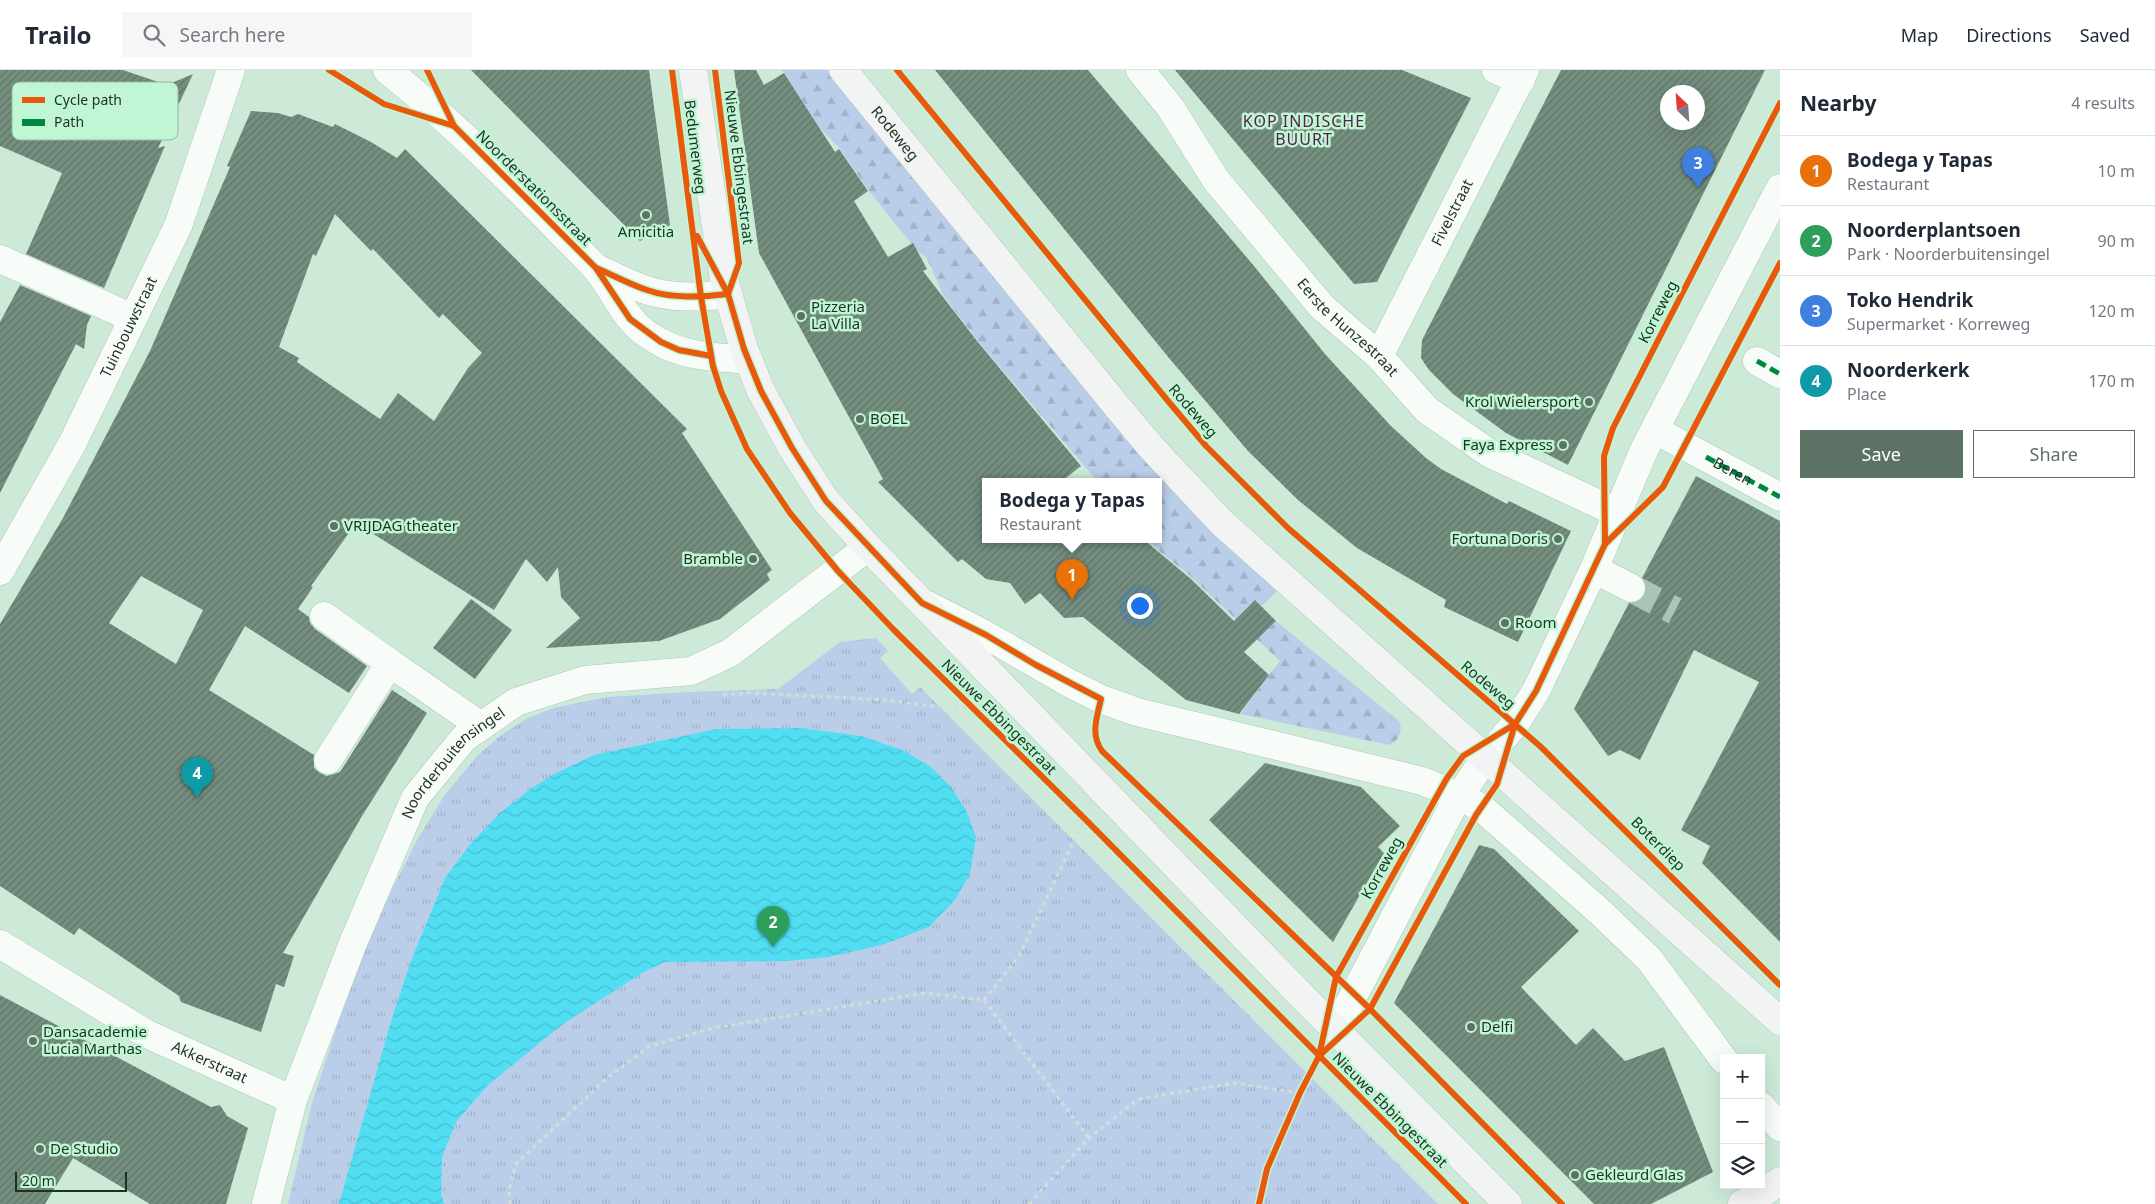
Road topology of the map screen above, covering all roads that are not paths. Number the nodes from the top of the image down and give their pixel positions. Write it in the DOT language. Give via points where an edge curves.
graph roads {
  1 [pos="231,70"];
  2 [pos="387,70"];
  3 [pos="693,70"];
  4 [pos="843,70"];
  5 [pos="1140,70"];
  6 [pos="1514,73"];
  7 [pos="1780,188"];
  8 [pos="0,259"];
  9 [pos="596,268"];
  10 [pos="728,294"];
  11 [pos="133,318"];
  12 [pos="1378,356"];
  13 [pos="748,360"];
  14 [pos="1655,430"];
  15 [pos="1780,497"];
  16 [pos="1618,513"];
  17 [pos="868,547"];
  18 [pos="1594,569"];
  19 [pos="0,571"];
  20 [pos="1631,588"];
  21 [pos="922,603"];
  22 [pos="324,616"];
  23 [pos="390,663"];
  24 [pos="481,726"];
  25 [pos="1487,759"];
  26 [pos="328,760"];
  27 [pos="1459,796"];
  28 [pos="0,944"];
  29 [pos="1780,1020"];
  30 [pos="1336,1029"];
  31 [pos="1720,1055"];
  32 [pos="294,1100"];
  33 [pos="1765,1110"];
  34 [pos="1780,1127"];
  35 [pos="1777,1188"];
  36 [pos="266,1204"];
  37 [pos="1508,1204"];
  38 [pos="1742,1204"];
  1 -- 11 [label="street, Tuinbouwstraat" via="178,226"];
  2 -- 9 [label="street, Noorderstationsstraat" via="454,126"];
  3 -- 10 [label="main road, Nieuwe Ebbingestraat" via="714,222"];
  4 -- 25 [label="main road, Rodeweg" via="1115,404 1187,486 1259,558"];
  5 -- 12 [label="street, Eerste Hunzestraat" via="1170,107 1216,180 1309,292"];
  6 -- 12 [label="street, Fivelstraat"];
  7 -- 14 [label="street"];
  8 -- 11 [label="street"];
  9 -- 10 [label="street, Noorderstationsstraat" via="648,291 677,296"];
  9 -- 13 [label="street, Noorderstationsstraat" via="630,319 644,332 661,342 698,355"];
  10 -- 13 [label="main road, Nieuwe Ebbingestraat"];
  11 -- 19 [label="street, Tuinbouwstraat" via="72,444"];
  12 -- 16 [label="street, Eerste Hunzestraat" via="1427,410 1489,453"];
  13 -- 17 [label="main road, Nieuwe Ebbingestraat" via="792,448 826,501"];
  14 -- 15 [label="street, Beren"];
  14 -- 16 [label="street"];
  16 -- 18 [label="street"];
  17 -- 21 [label="main road, Nieuwe Ebbingestraat"];
  17 -- 24 [label="street, Noorderbuitensingel" via="730,653 691,671 585,680 516,702"];
  18 -- 20 [label="street"];
  18 -- 25 [label="street" via="1536,690 1515,724"];
  21 -- 27 [label="street, Nieuwe Ebbingestraat" via="1101,699 1137,712 1422,781"];
  21 -- 30 [label="main road, Nieuwe Ebbingestraat"];
  22 -- 23 [label="street"];
  23 -- 24 [label="street"];
  23 -- 26 [label="street"];
  24 -- 32 [label="street, Noorderbuitensingel" via="464,738 415,798 353,943"];
  25 -- 27 [label="street"];
  25 -- 29 [label="main road"];
  27 -- 30 [label="street"];
  27 -- 31 [label="street, Nieuwe Ebbingestraat" via="1502,824 1649,959"];
  28 -- 32 [label="street, Akkerstraat" via="147,1034"];
  30 -- 37 [label="main road, Nieuwe Ebbingestraat"];
  32 -- 36 [label="street, Noorderbuitensingel"];
  33 -- 34 [label="street"];
  35 -- 38 [label="main road"];
}
